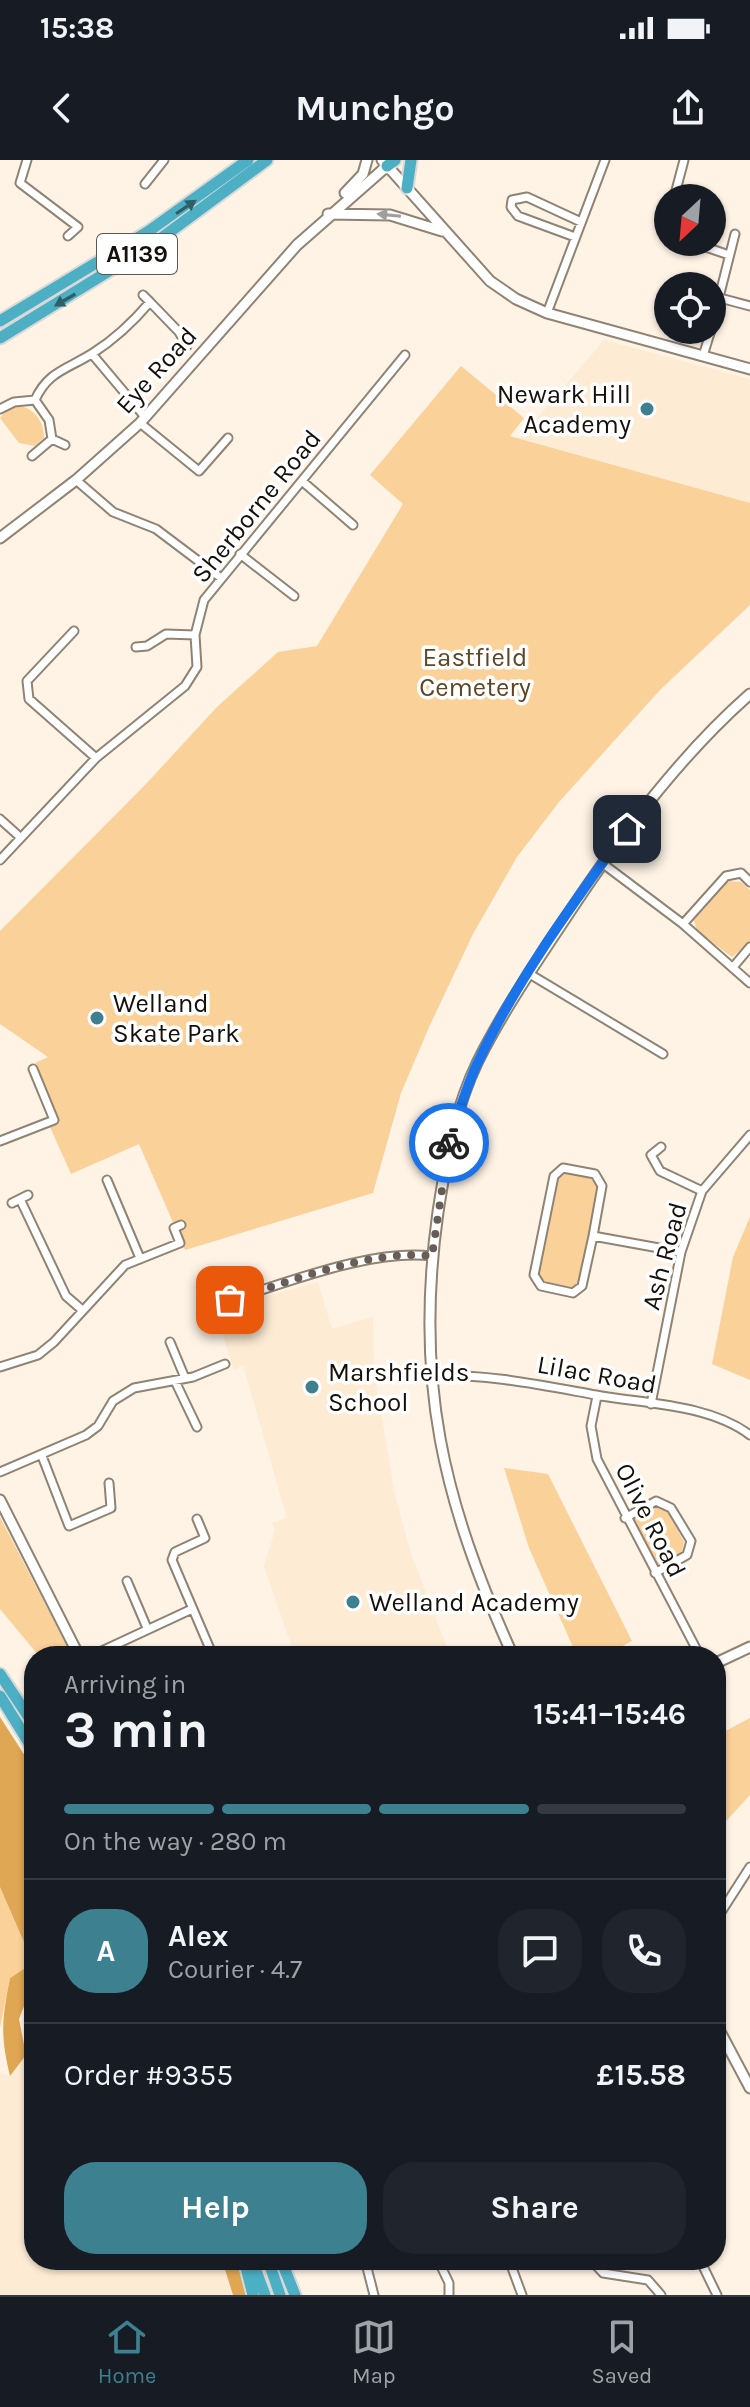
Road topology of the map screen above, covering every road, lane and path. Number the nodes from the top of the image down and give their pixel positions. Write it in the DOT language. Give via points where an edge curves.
graph roads {
  1 [pos="27,160"];
  2 [pos="164,160"];
  3 [pos="248,160"];
  4 [pos="267,160"];
  5 [pos="367,160"];
  6 [pos="411,160"];
  7 [pos="605,160"];
  8 [pos="684,160"];
  9 [pos="388,162"];
  10 [pos="145,184"];
  11 [pos="678,184"];
  12 [pos="407,188"];
  13 [pos="328,214"];
  14 [pos="581,222"];
  15 [pos="447,234"];
  16 [pos="735,234"];
  17 [pos="68,236"];
  18 [pos="575,237"];
  19 [pos="726,254"];
  20 [pos="729,255"];
  21 [pos="725,272"];
  22 [pos="143,295"];
  23 [pos="726,300"];
  24 [pos="150,302"];
  25 [pos="750,306"];
  26 [pos="547,313"];
  27 [pos="0,321"];
  28 [pos="0,338"];
  29 [pos="706,344"];
  30 [pos="187,346"];
  31 [pos="92,354"];
  32 [pos="405,355"];
  33 [pos="703,356"];
  34 [pos="750,369"];
  35 [pos="35,400"];
  36 [pos="0,409"];
  37 [pos="142,420"];
  38 [pos="228,438"];
  39 [pos="52,439"];
  40 [pos="65,445"];
  41 [pos="32,456"];
  42 [pos="76,480"];
  43 [pos="302,481"];
  44 [pos="353,525"];
  45 [pos="0,538"];
  46 [pos="240,554"];
  47 [pos="221,578"];
  48 [pos="294,596"];
  49 [pos="74,631"];
  50 [pos="195,635"];
  51 [pos="136,647"];
  52 [pos="750,694"];
  53 [pos="96,758"];
  54 [pos="0,819"];
  55 [pos="20,837"];
  56 [pos="0,860"];
  57 [pos="602,863"];
  58 [pos="750,882"];
  59 [pos="683,924"];
  60 [pos="750,947"];
  61 [pos="734,966"];
  62 [pos="528,973"];
  63 [pos="750,983"];
  64 [pos="663,1054"];
  65 [pos="33,1069"];
  66 [pos="750,1135"];
  67 [pos="0,1140"];
  68 [pos="661,1147"];
  69 [pos="107,1180"];
  70 [pos="702,1191"];
  71 [pos="12,1203"];
  72 [pos="181,1225"];
  73 [pos="593,1236"];
  74 [pos="681,1252"];
  75 [pos="432,1256"];
  76 [pos="140,1258"];
  77 [pos="230,1300"];
  78 [pos="81,1309"];
  79 [pos="170,1342"];
  80 [pos="225,1364"];
  81 [pos="0,1367"];
  82 [pos="431,1375"];
  83 [pos="185,1378"];
  84 [pos="175,1381"];
  85 [pos="597,1396"];
  86 [pos="651,1404"];
  87 [pos="197,1427"];
  88 [pos="750,1435"];
  89 [pos="42,1456"];
  90 [pos="0,1472"];
  91 [pos="109,1483"];
  92 [pos="0,1500"];
  93 [pos="625,1518"];
  94 [pos="197,1519"];
  95 [pos="655,1573"];
  96 [pos="127,1581"];
  97 [pos="192,1609"];
  98 [pos="147,1628"];
  99 [pos="74,1646"];
  100 [pos="111,1646"];
  101 [pos="209,1646"];
  102 [pos="509,1646"];
  103 [pos="695,1646"];
  104 [pos="750,1647"];
  105 [pos="726,1658"];
  106 [pos="0,1674"];
  107 [pos="0,1696"];
  108 [pos="24,1710"];
  109 [pos="24,1735"];
  110 [pos="750,1867"];
  111 [pos="726,1904"];
  112 [pos="726,2043"];
  113 [pos="750,2088"];
  114 [pos="247,2270"];
  115 [pos="256,2270"];
  116 [pos="271,2270"];
  117 [pos="285,2270"];
  118 [pos="368,2270"];
  119 [pos="443,2270"];
  120 [pos="513,2270"];
  121 [pos="600,2270"];
  122 [pos="705,2270"];
  123 [pos="253,2295"];
  124 [pos="265,2295"];
  125 [pos="280,2295"];
  126 [pos="295,2295"];
  127 [pos="374,2295"];
  128 [pos="449,2295"];
  129 [pos="522,2295"];
  130 [pos="661,2295"];
  131 [pos="717,2295"];
  1 -- 17 [label="street" via="20,183 78,227"];
  2 -- 10 [label="street"];
  27 -- 3 [label="highway, A1139, one-way" via="149,231"];
  4 -- 28 [label="highway, A1139, one-way" via="156,242"];
  5 -- 13 [label="street, Eye Road" via="363,174"];
  6 -- 12 [label="highway"];
  7 -- 14 [label="street"];
  8 -- 11 [label="street"];
  9 -- 12 [label="street"];
  9 -- 13 [label="street, Eye Road"];
  12 -- 15 [label="street"];
  15 -- 13 [label="street, one-way" via="390,215"];
  13 -- 37 [label="street, Eye Road"];
  14 -- 18 [label="street"];
  14 -- 18 [label="street" via="527,197 512,200 518,216"];
  15 -- 26 [label="street" via="490,281"];
  16 -- 20 [label="street"];
  18 -- 26 [label="street"];
  19 -- 20 [label="street"];
  20 -- 21 [label="street"];
  22 -- 24 [label="street"];
  23 -- 25 [label="street"];
  24 -- 30 [label="street"];
  24 -- 31 [label="street"];
  26 -- 33 [label="street"];
  29 -- 33 [label="street"];
  31 -- 35 [label="street" via="52,374"];
  31 -- 37 [label="street"];
  32 -- 43 [label="street, Sherborne Road"];
  33 -- 34 [label="street"];
  35 -- 36 [label="street"];
  35 -- 39 [label="street" via="49,420"];
  37 -- 38 [label="street" via="199,471"];
  37 -- 42 [label="street, Eye Road"];
  39 -- 40 [label="street"];
  39 -- 41 [label="street"];
  42 -- 45 [label="street, Eye Road"];
  42 -- 47 [label="street" via="113,512 168,536"];
  43 -- 44 [label="street"];
  43 -- 46 [label="street, Sherborne Road"];
  46 -- 47 [label="street, Sherborne Road"];
  46 -- 48 [label="street"];
  47 -- 50 [label="street, Sherborne Road" via="204,600"];
  49 -- 53 [label="street" via="27,681 29,699"];
  50 -- 51 [label="street" via="166,634"];
  50 -- 53 [label="street, Sherborne Road" via="197,667 185,686"];
  52 -- 57 [label="street" via="647,805"];
  53 -- 55 [label="street, Sherborne Road"];
  54 -- 55 [label="street"];
  55 -- 56 [label="street, Sherborne Road"];
  57 -- 59 [label="street"];
  57 -- 62 [label="street"];
  58 -- 59 [label="street" via="741,873 726,876"];
  59 -- 61 [label="street"];
  60 -- 61 [label="street"];
  61 -- 63 [label="street"];
  62 -- 64 [label="street"];
  62 -- 75 [label="street" via="477,1063 447,1147"];
  65 -- 67 [label="street" via="54,1120"];
  66 -- 70 [label="street, Ash Road"];
  68 -- 70 [label="street" via="651,1155 660,1171"];
  69 -- 76 [label="street"];
  70 -- 74 [label="street, Ash Road"];
  71 -- 78 [label="street" via="24,1197 66,1296"];
  72 -- 76 [label="street" via="174,1228 180,1243"];
  73 -- 73 [label="street" via="582,1286 573,1293 541,1286 534,1275 554,1176 563,1168 595,1174 602,1186"];
  73 -- 74 [label="street"];
  74 -- 86 [label="street, Ash Road"];
  75 -- 77 [label="street" via="407,1253 365,1262"];
  75 -- 82 [label="street"];
  76 -- 78 [label="street" via="125,1265"];
  78 -- 81 [label="street" via="38,1355"];
  79 -- 83 [label="street"];
  80 -- 83 [label="street"];
  82 -- 85 [label="street, Lilac Road" via="514,1379"];
  82 -- 102 [label="street" via="435,1419 462,1529"];
  83 -- 84 [label="street"];
  84 -- 87 [label="street"];
  84 -- 89 [label="street" via="134,1388 113,1401 95,1429"];
  85 -- 86 [label="street, Lilac Road"];
  85 -- 93 [label="street, Olive Road" via="591,1426 594,1451"];
  86 -- 88 [label="street, Lilac Road" via="725,1420"];
  89 -- 90 [label="street"];
  89 -- 91 [label="street" via="69,1526 111,1508"];
  92 -- 99 [label="street"];
  93 -- 95 [label="street, Olive Road"];
  93 -- 95 [label="street" via="656,1501 671,1508 691,1541 687,1555"];
  94 -- 97 [label="street" via="205,1538 175,1552 172,1560"];
  95 -- 103 [label="street, Olive Road"];
  96 -- 98 [label="street"];
  97 -- 98 [label="street"];
  97 -- 101 [label="street"];
  98 -- 100 [label="street"];
  104 -- 105 [label="street"];
  106 -- 108 [label="highway"];
  107 -- 109 [label="highway"];
  110 -- 111 [label="street"];
  112 -- 113 [label="street"];
  114 -- 123 [label="highway"];
  115 -- 124 [label="highway"];
  116 -- 125 [label="highway"];
  117 -- 126 [label="highway"];
  118 -- 127 [label="street"];
  119 -- 128 [label="street"];
  120 -- 129 [label="street"];
  121 -- 130 [label="street" via="648,2280"];
  122 -- 131 [label="street"];
}
